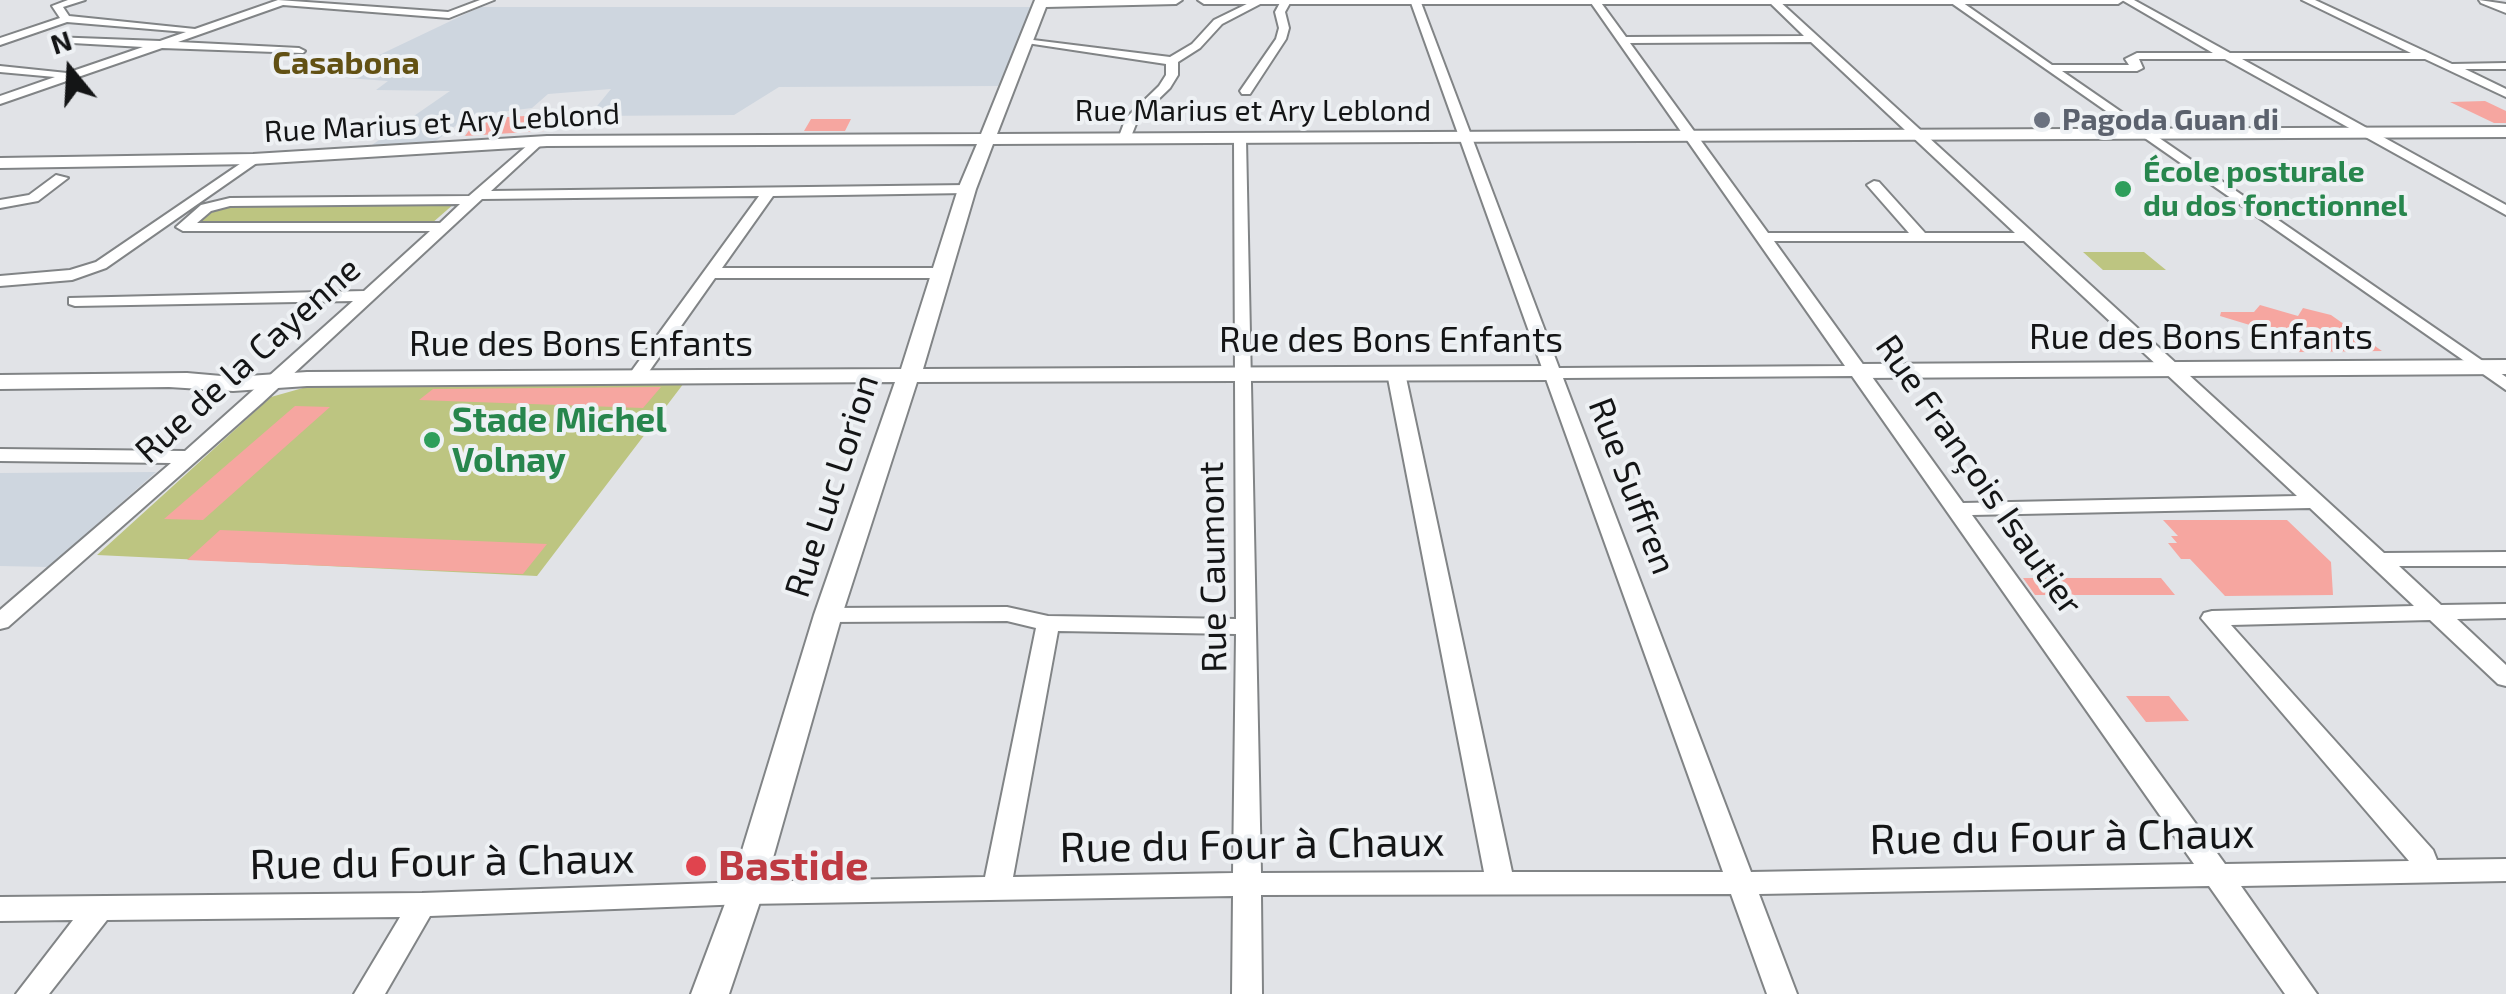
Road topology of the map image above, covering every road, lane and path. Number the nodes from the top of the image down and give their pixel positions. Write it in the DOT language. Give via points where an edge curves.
graph roads {
  1 [pos="80,0"];
  2 [pos="489,0"];
  3 [pos="1176,0"];
  4 [pos="1204,0"];
  5 [pos="1772,0"];
  6 [pos="1952,0"];
  7 [pos="2118,0"];
  8 [pos="2127,0"];
  9 [pos="2307,0"];
  10 [pos="2485,0"];
  11 [pos="285,1"];
  12 [pos="1416,1"];
  13 [pos="1595,1"];
  14 [pos="1047,2"];
  15 [pos="1260,2"];
  16 [pos="1284,3"];
  17 [pos="2506,9"];
  18 [pos="66,19"];
  19 [pos="202,30"];
  20 [pos="55,39"];
  21 [pos="1814,39"];
  22 [pos="1623,40"];
  23 [pos="0,42"];
  24 [pos="1025,42"];
  25 [pos="156,46"];
  26 [pos="299,51"];
  27 [pos="2427,56"];
  28 [pos="2234,59"];
  29 [pos="1172,60"];
  30 [pos="2449,66"];
  31 [pos="2506,66"];
  32 [pos="2050,68"];
  33 [pos="0,70"];
  34 [pos="74,74"];
  35 [pos="1246,91"];
  36 [pos="2506,93"];
  37 [pos="0,100"];
  38 [pos="994,122"];
  39 [pos="2506,132"];
  40 [pos="2367,133"];
  41 [pos="2144,134"];
  42 [pos="1918,135"];
  43 [pos="1693,136"];
  44 [pos="1468,138"];
  45 [pos="1124,139"];
  46 [pos="1240,139"];
  47 [pos="985,140"];
  48 [pos="1016,140"];
  49 [pos="537,142"];
  50 [pos="254,159"];
  51 [pos="0,163"];
  52 [pos="61,178"];
  53 [pos="1874,185"];
  54 [pos="967,189"];
  55 [pos="768,193"];
  56 [pos="474,197"];
  57 [pos="0,204"];
  58 [pos="2506,210"];
  59 [pos="442,227"];
  60 [pos="1766,237"];
  61 [pos="1922,237"];
  62 [pos="2028,237"];
  63 [pos="712,273"];
  64 [pos="943,273"];
  65 [pos="0,281"];
  66 [pos="367,296"];
  67 [pos="75,301"];
  68 [pos="2481,368"];
  69 [pos="2506,368"];
  70 [pos="2172,369"];
  71 [pos="1859,371"];
  72 [pos="1551,373"];
  73 [pos="1241,374"];
  74 [pos="1396,374"];
  75 [pos="636,376"];
  76 [pos="908,376"];
  77 [pos="277,380"];
  78 [pos="0,382"];
  79 [pos="2506,385"];
  80 [pos="0,455"];
  81 [pos="190,457"];
  82 [pos="2315,502"];
  83 [pos="1956,508"];
  84 [pos="2506,559"];
  85 [pos="2377,560"];
  86 [pos="2506,610"];
  87 [pos="2434,612"];
  88 [pos="828,615"];
  89 [pos="0,622"];
  90 [pos="1048,623"];
  91 [pos="1247,628"];
  92 [pos="2506,678"];
  93 [pos="2427,870"];
  94 [pos="2506,870"];
  95 [pos="2218,873"];
  96 [pos="1500,882"];
  97 [pos="1740,883"];
  98 [pos="1247,884"];
  99 [pos="998,889"];
  100 [pos="746,893"];
  101 [pos="422,905"];
  102 [pos="100,908"];
  103 [pos="0,909"];
  104 [pos="31,994"];
  105 [pos="369,994"];
  106 [pos="710,994"];
  107 [pos="1247,994"];
  108 [pos="1782,994"];
  109 [pos="2302,994"];
  1 -- 18 [label="street" via="58,4"];
  2 -- 11 [label="street" via="449,15"];
  3 -- 14 [label="street"];
  4 -- 15 [label="street"];
  5 -- 6 [label="street"];
  5 -- 13 [label="street"];
  5 -- 21 [label="street"];
  6 -- 7 [label="street"];
  6 -- 32 [label="street"];
  8 -- 28 [label="street"];
  9 -- 27 [label="street"];
  10 -- 17 [label="street"];
  11 -- 19 [label="street"];
  12 -- 13 [label="street"];
  12 -- 16 [label="street"];
  12 -- 44 [label="street, Rue Suffren"];
  13 -- 22 [label="street, Rue François Isautier"];
  14 -- 24 [label="street, Rue Luc Lorion"];
  15 -- 16 [label="street"];
  15 -- 29 [label="street" via="1218,22"];
  16 -- 35 [label="street" via="1281,39"];
  18 -- 19 [label="street"];
  18 -- 23 [label="street"];
  19 -- 25 [label="street"];
  20 -- 25 [label="street"];
  21 -- 22 [label="street"];
  21 -- 42 [label="street"];
  22 -- 43 [label="street, Rue François Isautier"];
  24 -- 29 [label="street"];
  24 -- 38 [label="street, Rue Luc Lorion"];
  25 -- 26 [label="street"];
  25 -- 34 [label="street"];
  27 -- 28 [label="street"];
  27 -- 30 [label="street"];
  28 -- 32 [label="street" via="2137,56 2130,59 2137,68"];
  28 -- 40 [label="street"];
  29 -- 45 [label="street" via="1164,88 1132,118"];
  30 -- 31 [label="street"];
  30 -- 36 [label="street"];
  32 -- 41 [label="street"];
  33 -- 34 [label="street"];
  34 -- 37 [label="street"];
  38 -- 47 [label="street, Rue Luc Lorion"];
  38 -- 48 [label="street"];
  39 -- 40 [label="street, Rue Marius et Ary Leblond"];
  40 -- 41 [label="street, Rue Marius et Ary Leblond"];
  40 -- 58 [label="street"];
  41 -- 42 [label="street, Rue Marius et Ary Leblond"];
  41 -- 68 [label="street"];
  42 -- 43 [label="street, Rue Marius et Ary Leblond"];
  42 -- 62 [label="street"];
  43 -- 44 [label="street, Rue Marius et Ary Leblond"];
  43 -- 60 [label="street, Rue François Isautier"];
  44 -- 46 [label="street, Rue Marius et Ary Leblond"];
  44 -- 72 [label="street, Rue Suffren"];
  45 -- 46 [label="street, Rue Marius et Ary Leblond"];
  45 -- 48 [label="street, Rue Marius et Ary Leblond"];
  46 -- 73 [label="street, Rue Caumont"];
  47 -- 48 [label="street, Rue Marius et Ary Leblond"];
  47 -- 49 [label="street, Rue Marius et Ary Leblond"];
  47 -- 54 [label="street, Rue Luc Lorion"];
  49 -- 50 [label="street, Rue Marius et Ary Leblond"];
  49 -- 56 [label="street, Rue de la Cayenne"];
  50 -- 51 [label="street, Rue Marius et Ary Leblond"];
  50 -- 65 [label="street" via="101,265"];
  52 -- 57 [label="street" via="32,198"];
  53 -- 61 [label="street"];
  54 -- 55 [label="street"];
  54 -- 64 [label="street, Rue Luc Lorion"];
  55 -- 56 [label="street"];
  55 -- 63 [label="street"];
  56 -- 59 [label="street, Rue de la Cayenne"];
  56 -- 59 [label="street" via="230,202 206,208 184,227"];
  59 -- 66 [label="street, Rue de la Cayenne"];
  60 -- 61 [label="street"];
  60 -- 71 [label="street, Rue François Isautier"];
  61 -- 62 [label="street"];
  62 -- 70 [label="street"];
  63 -- 64 [label="street"];
  63 -- 75 [label="street"];
  64 -- 76 [label="street, Rue Luc Lorion"];
  66 -- 67 [label="street"];
  66 -- 77 [label="street, Rue de la Cayenne"];
  68 -- 69 [label="street, Rue des Bons Enfants"];
  68 -- 70 [label="street, Rue des Bons Enfants"];
  68 -- 79 [label="street"];
  70 -- 71 [label="street, Rue des Bons Enfants"];
  70 -- 82 [label="street"];
  71 -- 72 [label="street, Rue des Bons Enfants"];
  71 -- 83 [label="street, Rue François Isautier"];
  72 -- 74 [label="street, Rue des Bons Enfants"];
  72 -- 97 [label="street, Rue Suffren"];
  73 -- 74 [label="street, Rue des Bons Enfants"];
  73 -- 76 [label="street, Rue des Bons Enfants"];
  73 -- 91 [label="street, Rue Caumont"];
  74 -- 96 [label="street"];
  75 -- 76 [label="street, Rue des Bons Enfants"];
  75 -- 77 [label="street, Rue des Bons Enfants"];
  76 -- 88 [label="street, Rue Luc Lorion"];
  77 -- 78 [label="street, Rue des Bons Enfants"];
  77 -- 81 [label="street, Rue de la Cayenne"];
  80 -- 81 [label="street"];
  81 -- 89 [label="street, Rue de la Cayenne"];
  82 -- 83 [label="street"];
  82 -- 85 [label="street"];
  83 -- 95 [label="street, Rue François Isautier"];
  84 -- 85 [label="street"];
  85 -- 87 [label="street"];
  86 -- 87 [label="street"];
  87 -- 92 [label="street"];
  87 -- 93 [label="street" via="2212,618 2424,858"];
  88 -- 90 [label="street" via="1007,614"];
  88 -- 100 [label="street, Rue Luc Lorion"];
  90 -- 91 [label="street"];
  90 -- 99 [label="street"];
  91 -- 98 [label="street, Rue Caumont"];
  93 -- 94 [label="street, Rue du Four à Chaux"];
  93 -- 95 [label="street, Rue du Four à Chaux"];
  95 -- 97 [label="street, Rue du Four à Chaux"];
  95 -- 109 [label="street, Rue François Isautier"];
  96 -- 97 [label="street, Rue du Four à Chaux"];
  96 -- 98 [label="street, Rue du Four à Chaux"];
  97 -- 108 [label="street, Rue Suffren"];
  98 -- 99 [label="street, Rue du Four à Chaux"];
  98 -- 107 [label="street, Rue Caumont"];
  99 -- 100 [label="street, Rue du Four à Chaux"];
  100 -- 101 [label="street, Rue du Four à Chaux"];
  100 -- 106 [label="street, Rue Luc Lorion"];
  101 -- 102 [label="street, Rue du Four à Chaux"];
  101 -- 105 [label="street"];
  102 -- 103 [label="street, Rue du Four à Chaux"];
  102 -- 104 [label="street"];
}
